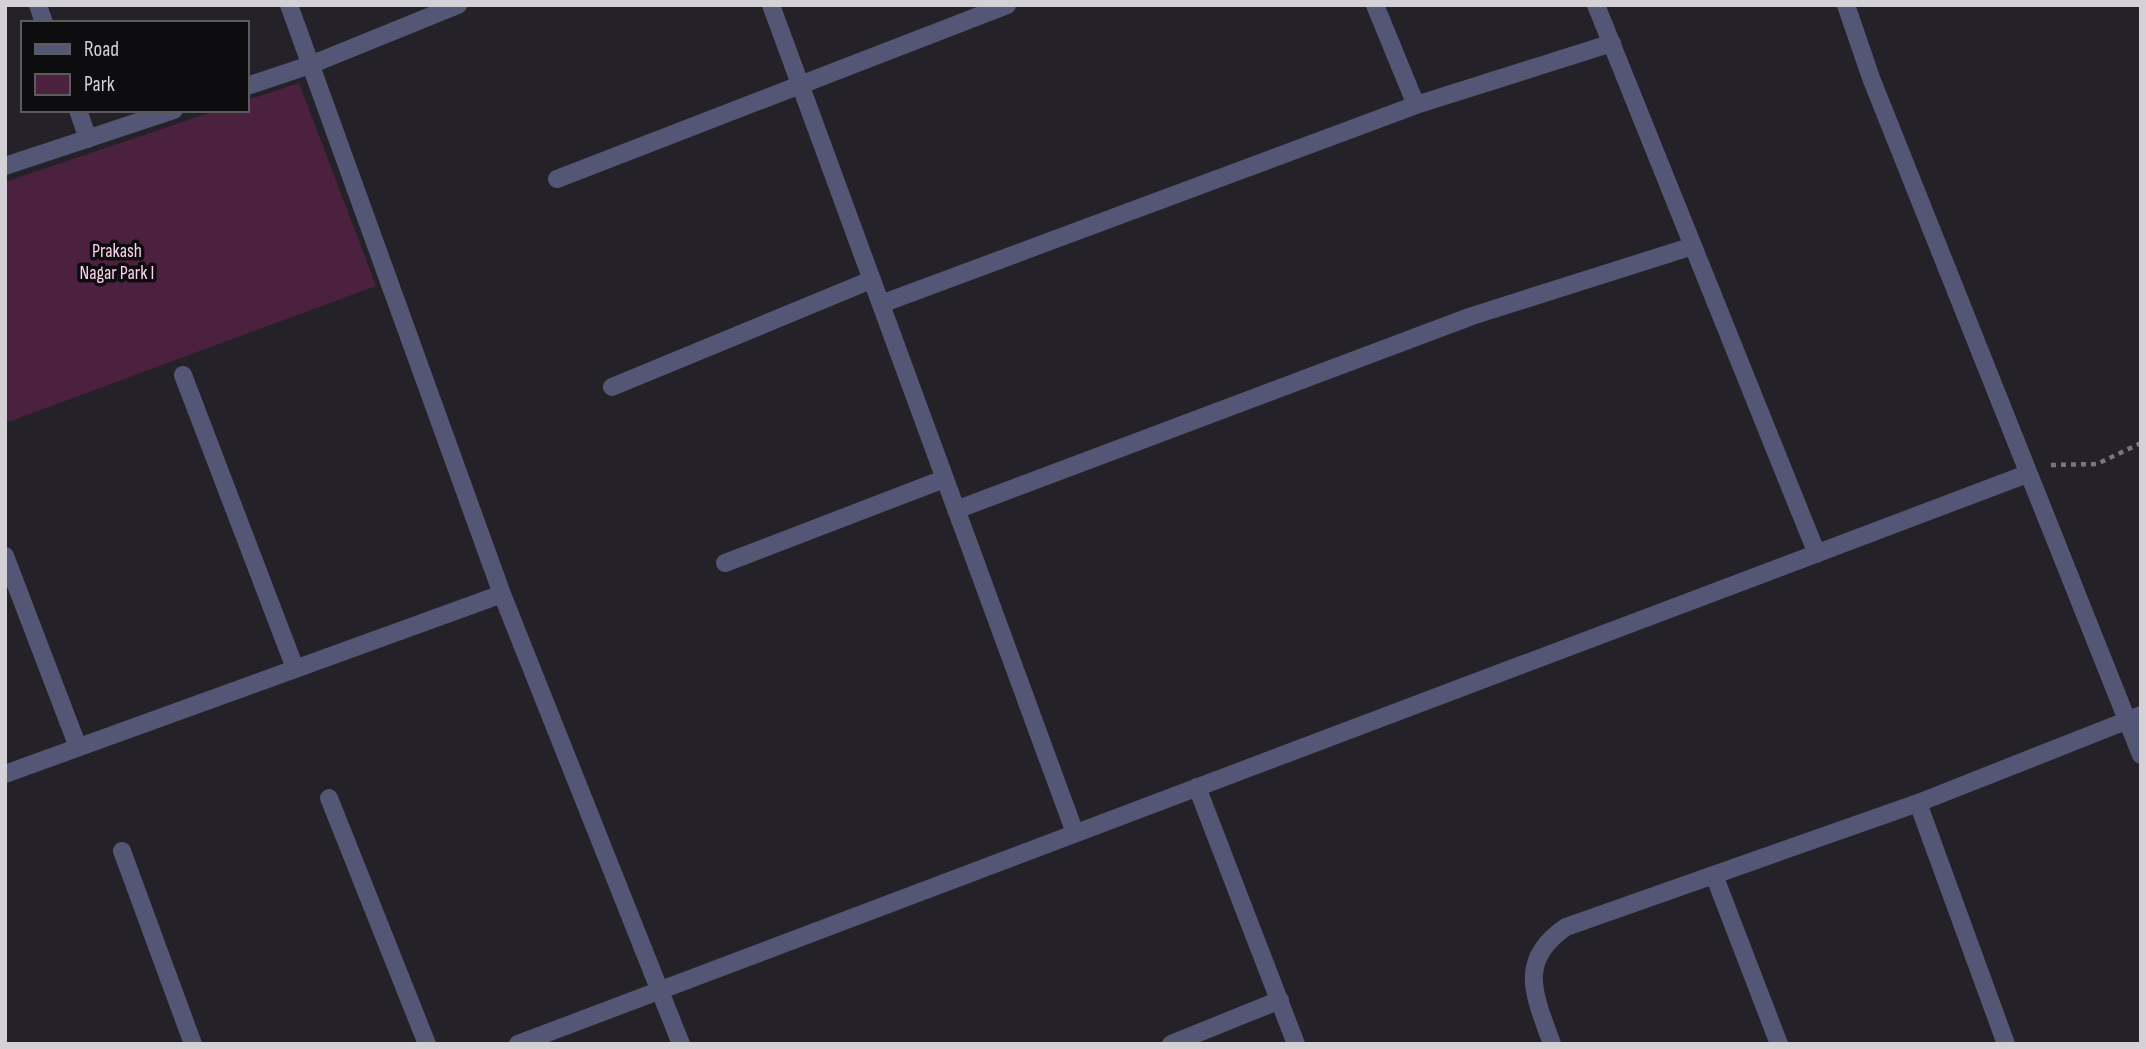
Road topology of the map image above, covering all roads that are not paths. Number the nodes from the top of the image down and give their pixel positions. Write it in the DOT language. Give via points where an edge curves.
graph roads {
  1 [pos="289,5"];
  2 [pos="458,5"];
  3 [pos="771,5"];
  4 [pos="1007,5"];
  5 [pos="1375,5"];
  6 [pos="1596,5"];
  7 [pos="1846,5"];
  8 [pos="1612,43"];
  9 [pos="310,65"];
  10 [pos="800,85"];
  11 [pos="248,86"];
  12 [pos="1416,105"];
  13 [pos="79,112"];
  14 [pos="168,112"];
  15 [pos="88,139"];
  16 [pos="5,166"];
  17 [pos="557,179"];
  18 [pos="1693,246"];
  19 [pos="871,280"];
  20 [pos="881,304"];
  21 [pos="183,375"];
  22 [pos="612,387"];
  23 [pos="2027,474"];
  24 [pos="944,479"];
  25 [pos="956,510"];
  26 [pos="1817,554"];
  27 [pos="5,556"];
  28 [pos="725,563"];
  29 [pos="502,594"];
  30 [pos="295,668"];
  31 [pos="2133,718"];
  32 [pos="78,747"];
  33 [pos="2141,755"];
  34 [pos="5,774"];
  35 [pos="1198,787"];
  36 [pos="329,798"];
  37 [pos="1918,803"];
  38 [pos="1074,834"];
  39 [pos="121,850"];
  40 [pos="1714,875"];
  41 [pos="661,990"];
  42 [pos="1280,1000"];
  43 [pos="193,1044"];
  44 [pos="427,1044"];
  45 [pos="517,1044"];
  46 [pos="681,1044"];
  47 [pos="1171,1044"];
  48 [pos="1296,1044"];
  49 [pos="1552,1044"];
  50 [pos="1779,1044"];
  51 [pos="2006,1044"];
  1 -- 9 [label="street"];
  2 -- 9 [label="street"];
  3 -- 10 [label="street"];
  4 -- 10 [label="street"];
  5 -- 12 [label="street"];
  6 -- 8 [label="street"];
  7 -- 23 [label="street"];
  8 -- 12 [label="street"];
  8 -- 18 [label="street"];
  9 -- 11 [label="street"];
  9 -- 29 [label="street"];
  10 -- 17 [label="street"];
  10 -- 19 [label="street"];
  12 -- 20 [label="street"];
  13 -- 15 [label="street"];
  14 -- 15 [label="street"];
  15 -- 16 [label="street"];
  18 -- 25 [label="street" via="1472,316"];
  18 -- 26 [label="street"];
  19 -- 20 [label="street"];
  19 -- 22 [label="street"];
  20 -- 24 [label="street"];
  21 -- 30 [label="street"];
  23 -- 26 [label="street"];
  23 -- 31 [label="street"];
  24 -- 25 [label="street"];
  24 -- 28 [label="street"];
  25 -- 38 [label="street"];
  26 -- 35 [label="street"];
  27 -- 32 [label="street"];
  29 -- 30 [label="street"];
  29 -- 41 [label="street"];
  30 -- 32 [label="street"];
  31 -- 33 [label="street"];
  31 -- 37 [label="street"];
  32 -- 34 [label="street"];
  35 -- 38 [label="street"];
  35 -- 42 [label="street"];
  36 -- 44 [label="street"];
  37 -- 40 [label="street"];
  37 -- 51 [label="street"];
  38 -- 41 [label="street"];
  39 -- 43 [label="street"];
  40 -- 49 [label="street" via="1566,927 1546,940 1533,972 1536,1000"];
  40 -- 50 [label="street"];
  41 -- 45 [label="street"];
  41 -- 46 [label="street"];
  42 -- 47 [label="street"];
  42 -- 48 [label="street"];
}
